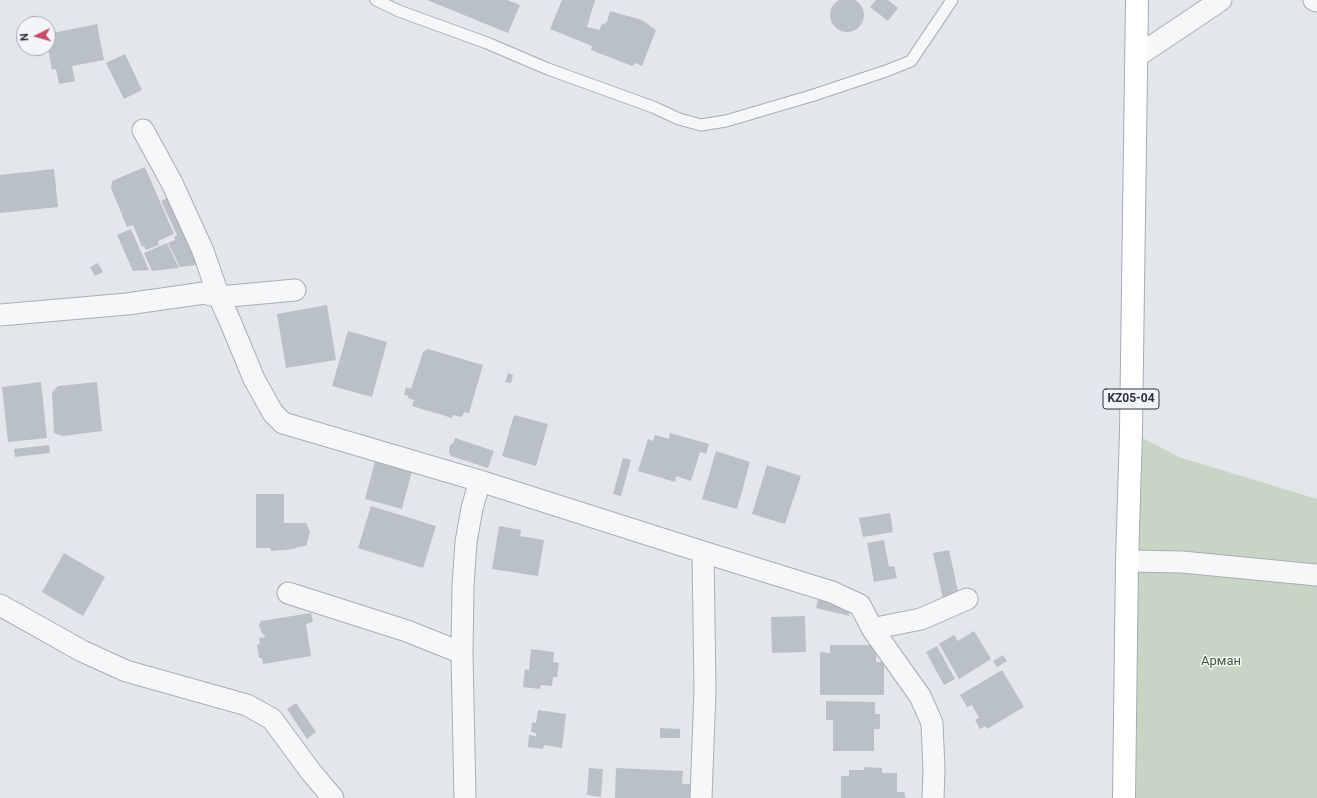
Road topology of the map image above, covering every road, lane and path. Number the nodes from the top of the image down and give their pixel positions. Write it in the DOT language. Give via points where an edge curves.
graph roads {
  1 [pos="376,0"];
  2 [pos="952,0"];
  3 [pos="1137,0"];
  4 [pos="1221,0"];
  5 [pos="1314,0"];
  6 [pos="1317,1"];
  7 [pos="1136,57"];
  8 [pos="143,130"];
  9 [pos="295,290"];
  10 [pos="219,297"];
  11 [pos="0,315"];
  12 [pos="480,481"];
  13 [pos="703,552"];
  14 [pos="1127,561"];
  15 [pos="1317,575"];
  16 [pos="288,593"];
  17 [pos="967,599"];
  18 [pos="0,604"];
  19 [pos="874,630"];
  20 [pos="462,653"];
  21 [pos="333,798"];
  22 [pos="465,798"];
  23 [pos="701,798"];
  24 [pos="933,798"];
  25 [pos="1124,798"];
  1 -- 2 [label="lane" via="679,119 701,125 726,121 807,97 911,61"];
  3 -- 7 [label="main road, KZ05-04"];
  4 -- 7 [label="street"];
  5 -- 6 [label="street"];
  7 -- 14 [label="main road, KZ05-04"];
  8 -- 10 [label="street" via="172,183 203,251"];
  9 -- 10 [label="street"];
  10 -- 11 [label="street" via="204,293 126,304"];
  10 -- 12 [label="street" via="254,379 273,413 283,423"];
  12 -- 13 [label="street"];
  12 -- 20 [label="street" via="466,542"];
  13 -- 19 [label="street" via="832,592 860,605"];
  13 -- 23 [label="street" via="705,690"];
  14 -- 15 [label="street" via="1182,562"];
  14 -- 25 [label="main road, KZ05-04"];
  16 -- 20 [label="street" via="407,631"];
  17 -- 19 [label="street" via="921,620"];
  18 -- 21 [label="street" via="82,651 126,671 247,705 272,719"];
  19 -- 24 [label="street" via="920,696 932,723"];
  20 -- 22 [label="street"];
}
